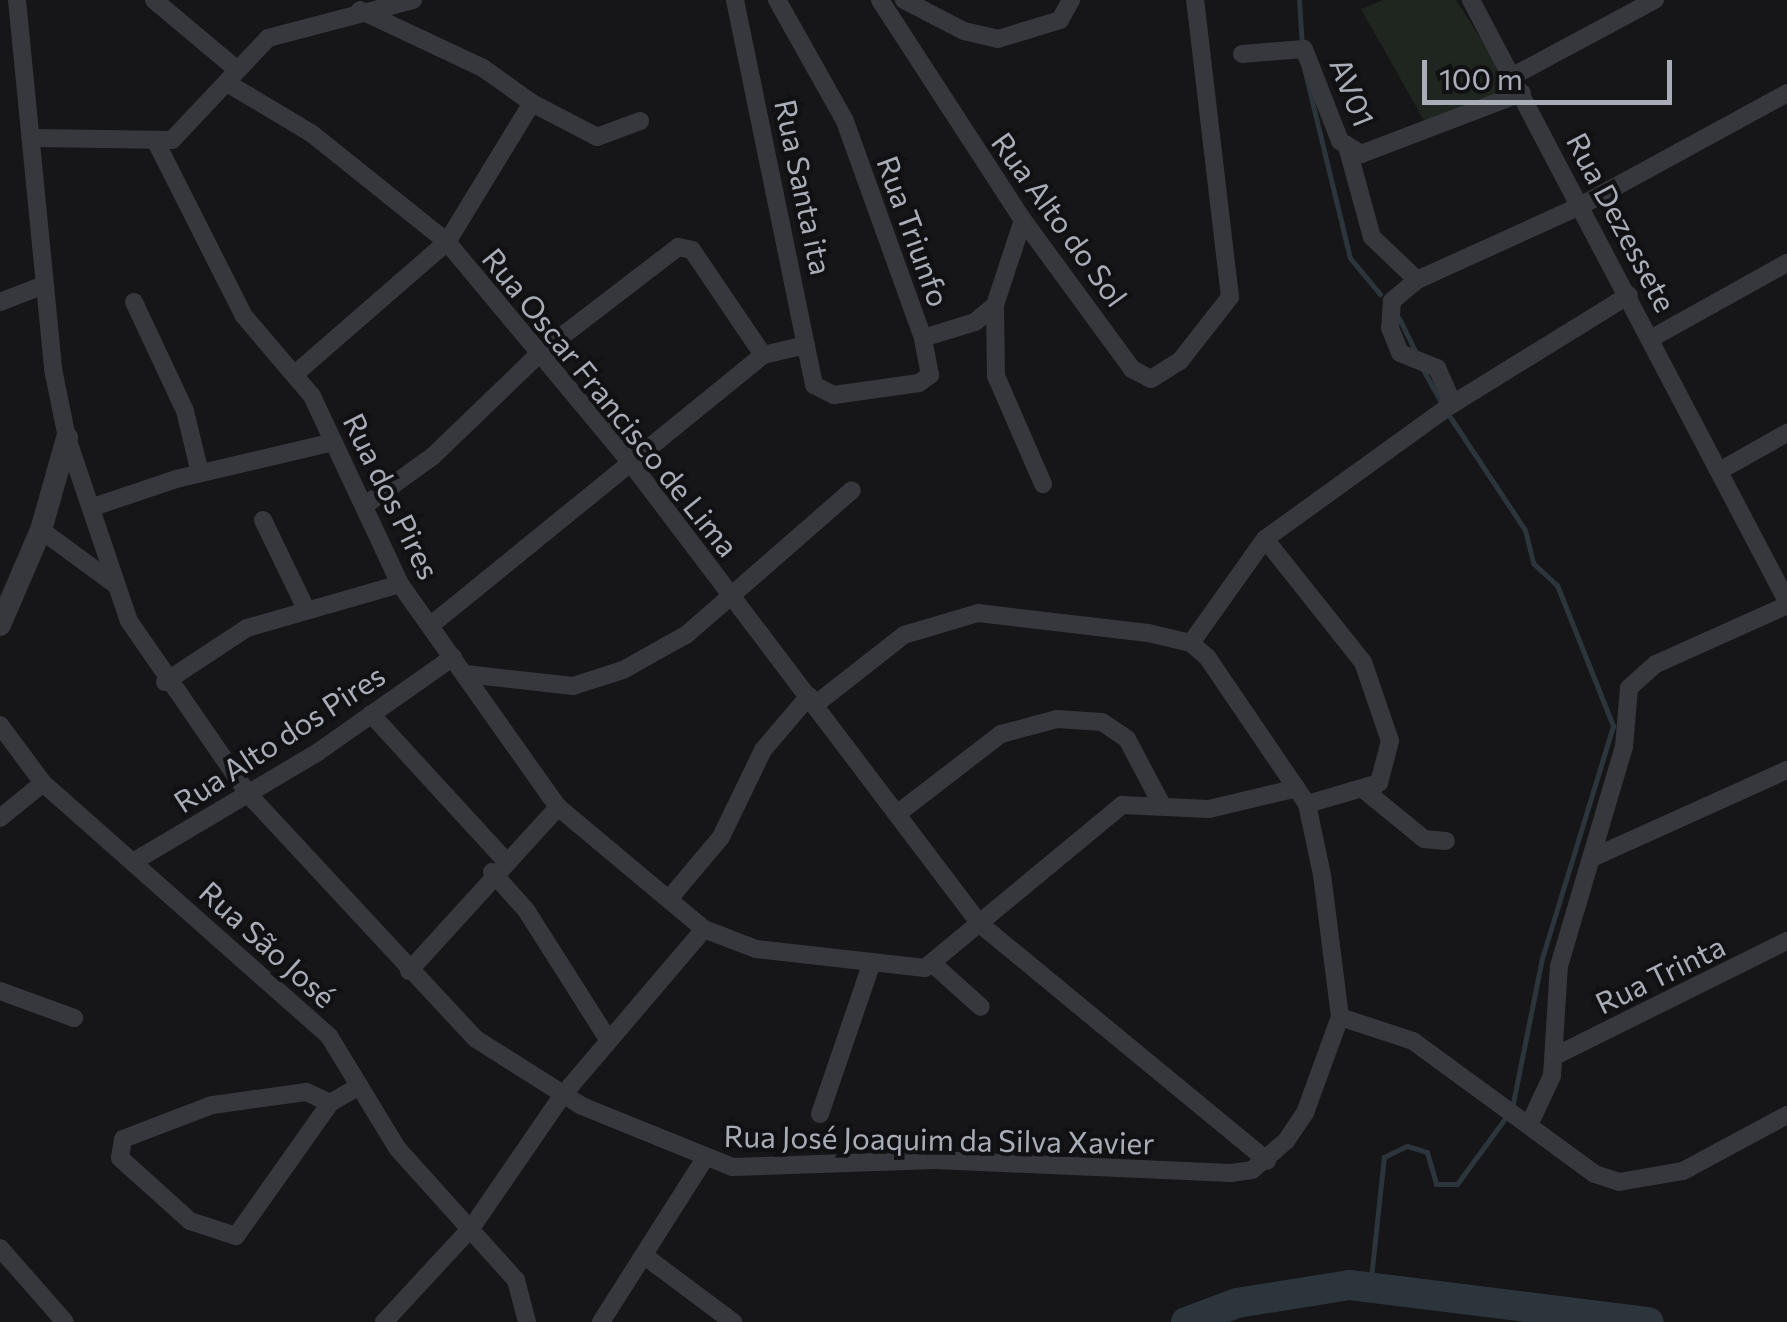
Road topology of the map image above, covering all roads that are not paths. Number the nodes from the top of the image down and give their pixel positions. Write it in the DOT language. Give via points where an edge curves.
graph roads {
  1 [pos="17,0"];
  2 [pos="154,0"];
  3 [pos="408,0"];
  4 [pos="736,0"];
  5 [pos="777,0"];
  6 [pos="880,0"];
  7 [pos="904,0"];
  8 [pos="1071,0"];
  9 [pos="1195,0"];
  10 [pos="1472,0"];
  11 [pos="1655,0"];
  12 [pos="360,10"];
  13 [pos="1242,54"];
  14 [pos="231,76"];
  15 [pos="1518,84"];
  16 [pos="1787,92"];
  17 [pos="532,103"];
  18 [pos="640,121"];
  19 [pos="33,138"];
  20 [pos="156,142"];
  21 [pos="1348,150"];
  22 [pos="1582,205"];
  23 [pos="1023,220"];
  24 [pos="447,242"];
  25 [pos="1787,263"];
  26 [pos="1416,280"];
  27 [pos="39,287"];
  28 [pos="1629,295"];
  29 [pos="0,302"];
  30 [pos="134,302"];
  31 [pos="994,305"];
  32 [pos="923,338"];
  33 [pos="1652,338"];
  34 [pos="806,345"];
  35 [pos="540,353"];
  36 [pos="763,355"];
  37 [pos="296,374"];
  38 [pos="814,385"];
  39 [pos="1447,408"];
  40 [pos="1787,433"];
  41 [pos="67,438"];
  42 [pos="334,442"];
  43 [pos="627,458"];
  44 [pos="1721,470"];
  45 [pos="200,473"];
  46 [pos="1042,484"];
  47 [pos="852,490"];
  48 [pos="364,506"];
  49 [pos="94,508"];
  50 [pos="262,520"];
  51 [pos="42,530"];
  52 [pos="1265,538"];
  53 [pos="400,584"];
  54 [pos="116,585"];
  55 [pos="732,598"];
  56 [pos="1787,603"];
  57 [pos="306,609"];
  58 [pos="0,625"];
  59 [pos="431,625"];
  60 [pos="1191,643"];
  61 [pos="453,657"];
  62 [pos="466,674"];
  63 [pos="165,682"];
  64 [pos="812,700"];
  65 [pos="371,714"];
  66 [pos="0,726"];
  67 [pos="1787,770"];
  68 [pos="42,782"];
  69 [pos="1363,789"];
  70 [pos="249,795"];
  71 [pos="1302,796"];
  72 [pos="1162,805"];
  73 [pos="558,807"];
  74 [pos="897,814"];
  75 [pos="0,818"];
  76 [pos="1446,841"];
  77 [pos="1594,857"];
  78 [pos="133,862"];
  79 [pos="498,866"];
  80 [pos="669,899"];
  81 [pos="980,924"];
  82 [pos="704,929"];
  83 [pos="1787,941"];
  84 [pos="933,964"];
  85 [pos="871,965"];
  86 [pos="409,971"];
  87 [pos="0,992"];
  88 [pos="981,1007"];
  89 [pos="1340,1017"];
  90 [pos="74,1018"];
  91 [pos="608,1038"];
  92 [pos="1557,1056"];
  93 [pos="358,1086"];
  94 [pos="562,1096"];
  95 [pos="330,1104"];
  96 [pos="820,1114"];
  97 [pos="1787,1115"];
  98 [pos="1524,1121"];
  99 [pos="1266,1161"];
  100 [pos="703,1162"];
  101 [pos="472,1227"];
  102 [pos="0,1248"];
  103 [pos="646,1257"];
  104 [pos="65,1322"];
  105 [pos="384,1322"];
  106 [pos="527,1322"];
  107 [pos="601,1322"];
  108 [pos="732,1322"];
  1 -- 19 [label="street, Rua José Joaquim da Silva Xavier"];
  2 -- 14 [label="street, Rua Oscar Francisco de Lima"];
  3 -- 12 [label="street"];
  4 -- 34 [label="street, Rua Santa ita"];
  5 -- 32 [label="street, Rua Triunfo" via="837,102"];
  6 -- 23 [label="street, Rua Alto do Sol"];
  7 -- 8 [label="street" via="964,31 998,38 1060,20"];
  9 -- 23 [label="street, Rua Alto do Sol" via="1230,241 1230,296 1222,316 1161,377 1140,377"];
  10 -- 15 [label="street, Rua Dezessete"];
  11 -- 15 [label="street, AV01"];
  12 -- 14 [label="street" via="286,29"];
  12 -- 17 [label="street" via="483,68"];
  13 -- 21 [label="street, AV01" via="1300,47"];
  14 -- 20 [label="street" via="184,134"];
  14 -- 24 [label="street, Rua Oscar Francisco de Lima"];
  15 -- 21 [label="street, AV01" via="1376,152"];
  15 -- 22 [label="street, Rua Dezessete"];
  16 -- 22 [label="street"];
  17 -- 18 [label="street" via="597,137"];
  17 -- 24 [label="street"];
  19 -- 20 [label="street"];
  19 -- 27 [label="street, Rua José Joaquim da Silva Xavier"];
  20 -- 37 [label="street, Rua dos Pires" via="244,316"];
  21 -- 26 [label="street" via="1372,237"];
  22 -- 26 [label="street"];
  22 -- 28 [label="street, Rua Dezessete"];
  23 -- 31 [label="street"];
  24 -- 35 [label="street, Rua Oscar Francisco de Lima"];
  24 -- 37 [label="street"];
  25 -- 33 [label="street"];
  26 -- 39 [label="street" via="1392,301 1388,316 1400,353 1437,368"];
  27 -- 29 [label="street"];
  27 -- 41 [label="street, Rua José Joaquim da Silva Xavier"];
  28 -- 33 [label="street, Rua Dezessete"];
  28 -- 39 [label="street"];
  30 -- 45 [label="street" via="186,410"];
  31 -- 32 [label="street" via="974,322"];
  31 -- 46 [label="street" via="996,376"];
  32 -- 38 [label="street, Rua Triunfo" via="930,375 919,383 834,395"];
  33 -- 44 [label="street, Rua Dezessete"];
  34 -- 36 [label="street"];
  34 -- 38 [label="street, Rua Santa ita"];
  35 -- 36 [label="street" via="668,253 686,247"];
  35 -- 43 [label="street, Rua Oscar Francisco de Lima"];
  35 -- 48 [label="street" via="432,456"];
  36 -- 43 [label="street"];
  37 -- 42 [label="street, Rua dos Pires"];
  39 -- 52 [label="street"];
  40 -- 44 [label="street"];
  41 -- 49 [label="street, Rua José Joaquim da Silva Xavier"];
  41 -- 51 [label="street"];
  42 -- 45 [label="street"];
  42 -- 48 [label="street, Rua dos Pires"];
  43 -- 55 [label="street, Rua Oscar Francisco de Lima"];
  43 -- 59 [label="street"];
  44 -- 56 [label="street, Rua Dezessete"];
  45 -- 49 [label="street"];
  47 -- 55 [label="street"];
  48 -- 53 [label="street, Rua dos Pires"];
  49 -- 54 [label="street, Rua José Joaquim da Silva Xavier"];
  50 -- 57 [label="street"];
  51 -- 54 [label="street"];
  51 -- 58 [label="street"];
  52 -- 60 [label="street"];
  52 -- 69 [label="street" via="1362,662 1381,704 1388,764 1380,782"];
  53 -- 57 [label="street"];
  53 -- 59 [label="street, Rua dos Pires"];
  54 -- 63 [label="street, Rua José Joaquim da Silva Xavier"];
  55 -- 62 [label="street" via="686,635 594,683"];
  55 -- 64 [label="street, Rua Oscar Francisco de Lima"];
  56 -- 77 [label="street" via="1656,664 1629,688 1624,747"];
  57 -- 63 [label="street" via="247,628"];
  59 -- 61 [label="street, Rua dos Pires"];
  60 -- 64 [label="street" via="1048,619 965,615 904,635"];
  60 -- 71 [label="street" via="1237,694"];
  61 -- 62 [label="street, Rua dos Pires"];
  61 -- 65 [label="street, Rua Alto dos Pires"];
  62 -- 73 [label="street, Rua dos Pires"];
  63 -- 70 [label="street, Rua José Joaquim da Silva Xavier"];
  64 -- 74 [label="street, Rua Oscar Francisco de Lima"];
  64 -- 80 [label="street" via="763,750 721,837"];
  65 -- 70 [label="street, Rua Alto dos Pires"];
  65 -- 79 [label="street"];
  66 -- 68 [label="street, Rua São José"];
  67 -- 77 [label="street"];
  68 -- 75 [label="street"];
  68 -- 78 [label="street, Rua São José"];
  69 -- 71 [label="street"];
  69 -- 76 [label="street" via="1424,839"];
  70 -- 78 [label="street, Rua Alto dos Pires"];
  70 -- 86 [label="street, Rua José Joaquim da Silva Xavier"];
  71 -- 72 [label="street" via="1209,809"];
  71 -- 89 [label="street"];
  72 -- 74 [label="street" via="1128,740 1102,722 1057,718 1001,734"];
  72 -- 81 [label="street" via="1122,805"];
  73 -- 79 [label="street"];
  73 -- 80 [label="street, Rua dos Pires"];
  74 -- 81 [label="street, Rua Oscar Francisco de Lima"];
  77 -- 92 [label="street" via="1557,980"];
  78 -- 93 [label="street, Rua São José" via="314,1019"];
  79 -- 86 [label="street"];
  79 -- 91 [label="street"];
  80 -- 82 [label="street, Rua dos Pires"];
  81 -- 84 [label="street"];
  81 -- 99 [label="street, Rua Oscar Francisco de Lima"];
  82 -- 85 [label="street, Rua dos Pires" via="756,949"];
  82 -- 91 [label="street"];
  83 -- 92 [label="street, Rua Trinta"];
  84 -- 85 [label="street, Rua dos Pires" via="909,970"];
  84 -- 88 [label="street"];
  85 -- 96 [label="street"];
  86 -- 94 [label="street, Rua José Joaquim da Silva Xavier" via="476,1039"];
  87 -- 90 [label="street"];
  89 -- 98 [label="street" via="1412,1041"];
  89 -- 99 [label="street" via="1305,1113"];
  91 -- 94 [label="street"];
  92 -- 98 [label="street"];
  93 -- 95 [label="street"];
  93 -- 101 [label="street, Rua São José" via="414,1170"];
  94 -- 100 [label="street, Rua José Joaquim da Silva Xavier"];
  94 -- 101 [label="street"];
  95 -- 95 [label="street" via="306,1092 212,1106 123,1139 120,1158 190,1220 236,1236"];
  97 -- 98 [label="street" via="1683,1171 1620,1182 1594,1174"];
  99 -- 100 [label="street, Rua José Joaquim da Silva Xavier" via="1231,1174 1043,1162 760,1169"];
  100 -- 103 [label="street"];
  101 -- 105 [label="street"];
  101 -- 106 [label="street, Rua São José" via="516,1280"];
  102 -- 104 [label="street"];
  103 -- 107 [label="street"];
  103 -- 108 [label="street"];
}
